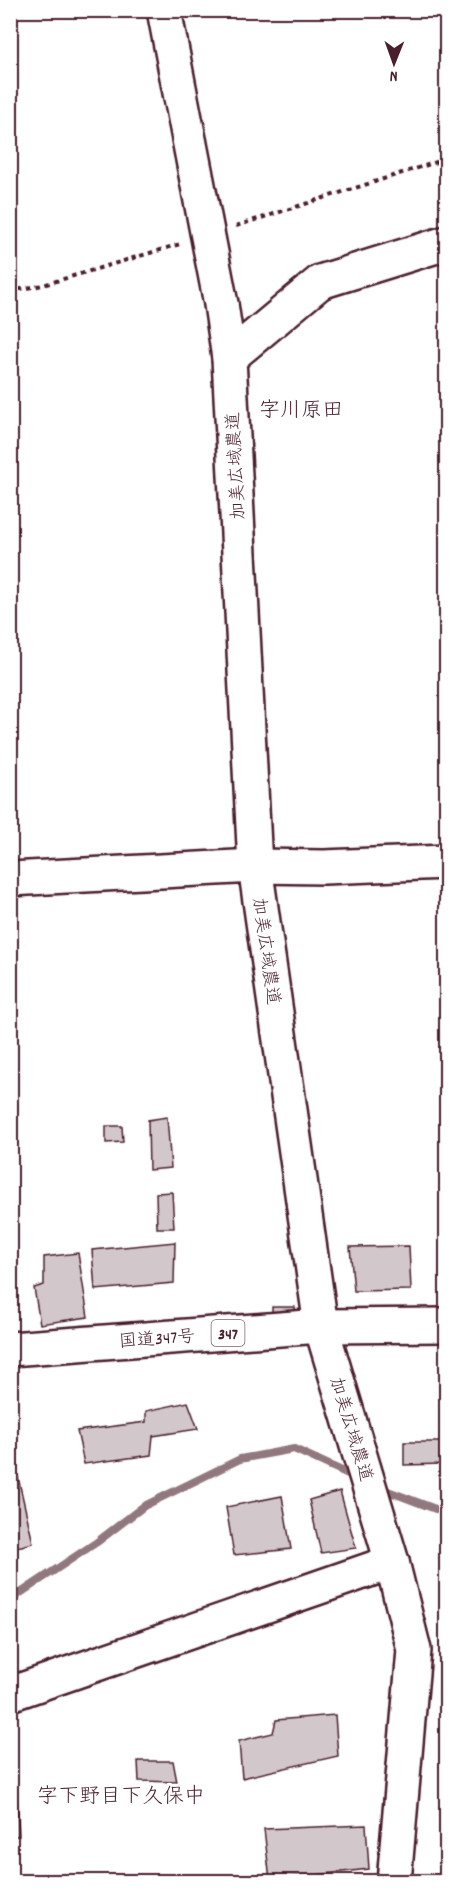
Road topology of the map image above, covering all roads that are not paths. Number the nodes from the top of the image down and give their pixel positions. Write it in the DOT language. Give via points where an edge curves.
graph roads {
  1 [pos="164,10"];
  2 [pos="447,243"];
  3 [pos="229,358"];
  4 [pos="447,862"];
  5 [pos="255,866"];
  6 [pos="10,879"];
  7 [pos="447,1325"];
  8 [pos="321,1326"];
  9 [pos="10,1350"];
  10 [pos="392,1562"];
  11 [pos="10,1694"];
  12 [pos="394,1881"];
  1 -- 3 [label="main road, 加美広域農道, bridge"];
  2 -- 3 [label="main road" via="320,282"];
  3 -- 5 [label="main road, 加美広域農道"];
  4 -- 5 [label="main road"];
  5 -- 6 [label="main road"];
  5 -- 8 [label="main road, 加美広域農道"];
  7 -- 8 [label="main road, 国道347号 / 347"];
  8 -- 9 [label="main road, 国道347号 / 347"];
  8 -- 10 [label="main road, 加美広域農道"];
  10 -- 11 [label="main road"];
  10 -- 12 [label="main road, 加美広域農道" via="414,1650"];
}
